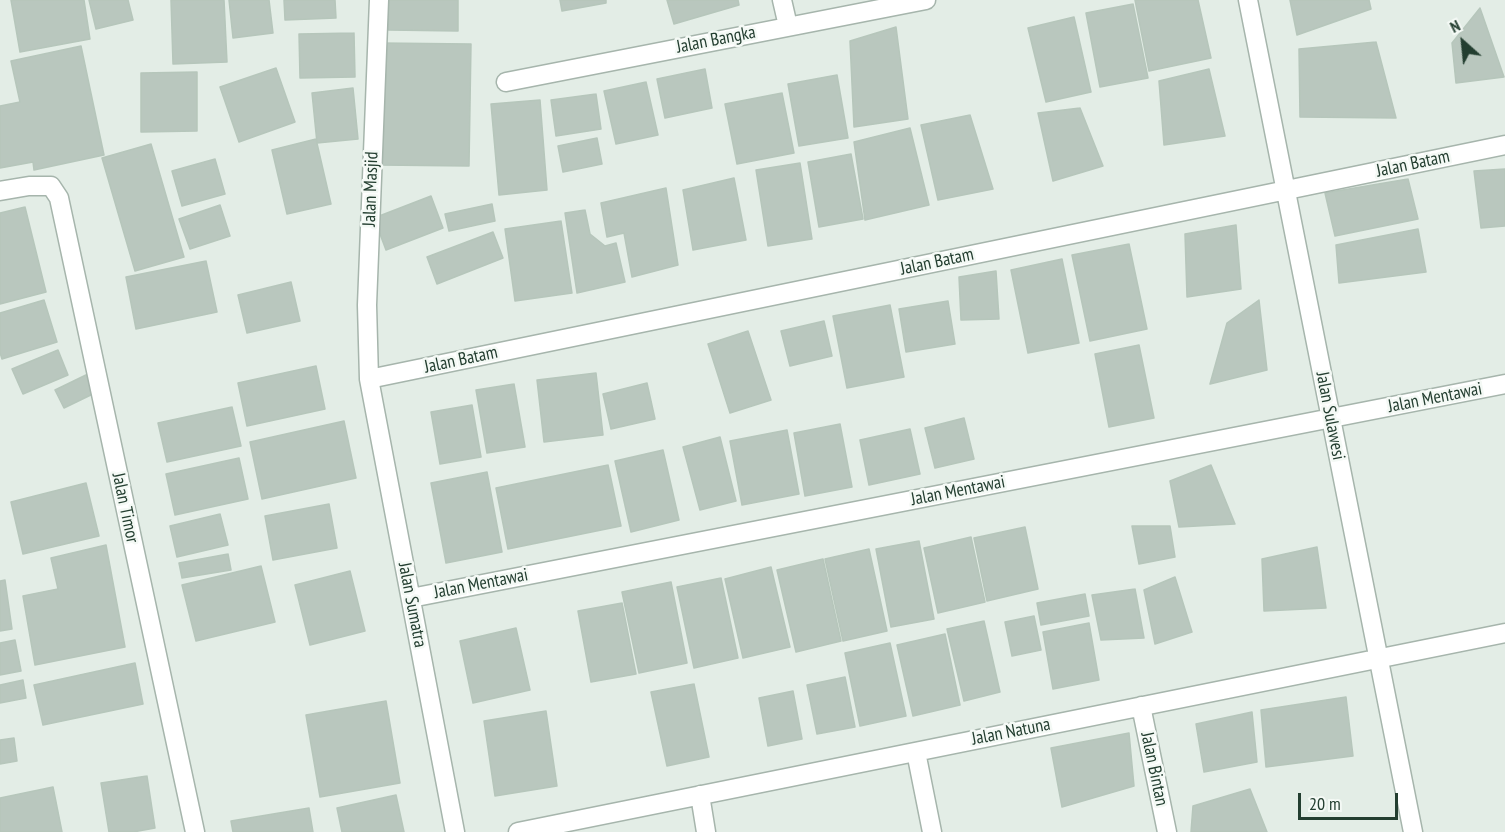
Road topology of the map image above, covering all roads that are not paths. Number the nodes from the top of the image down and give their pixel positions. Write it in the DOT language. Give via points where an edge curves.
graph roads {
  1 [pos="378,0"];
  2 [pos="782,0"];
  3 [pos="926,0"];
  4 [pos="1248,0"];
  5 [pos="788,26"];
  6 [pos="506,82"];
  7 [pos="1505,145"];
  8 [pos="1286,190"];
  9 [pos="0,191"];
  10 [pos="369,379"];
  11 [pos="1505,384"];
  12 [pos="1331,418"];
  13 [pos="411,598"];
  14 [pos="1505,633"];
  15 [pos="1379,658"];
  16 [pos="1141,706"];
  17 [pos="916,752"];
  18 [pos="700,795"];
  19 [pos="195,832"];
  20 [pos="455,832"];
  21 [pos="518,832"];
  22 [pos="706,832"];
  23 [pos="932,832"];
  24 [pos="1167,832"];
  25 [pos="1413,832"];
  1 -- 10 [label="street, Jalan Masjid" via="367,305"];
  2 -- 5 [label="street"];
  3 -- 5 [label="street, Jalan Bangka"];
  4 -- 8 [label="street, Jalan Sulawesi"];
  5 -- 6 [label="street, Jalan Bangka"];
  7 -- 8 [label="street, Jalan Batam"];
  8 -- 10 [label="street, Jalan Batam"];
  8 -- 12 [label="street, Jalan Sulawesi"];
  9 -- 19 [label="street, Jalan Timor" via="51,186 59,198"];
  10 -- 13 [label="street, Jalan Sumatra"];
  11 -- 12 [label="street, Jalan Mentawai"];
  12 -- 13 [label="street, Jalan Mentawai"];
  12 -- 15 [label="street, Jalan Sulawesi"];
  13 -- 20 [label="street, Jalan Sumatra"];
  14 -- 15 [label="street, Jalan Natuna"];
  15 -- 16 [label="street, Jalan Natuna"];
  15 -- 25 [label="street, Jalan Sulawesi"];
  16 -- 17 [label="street, Jalan Natuna"];
  16 -- 24 [label="street, Jalan Bintan"];
  17 -- 18 [label="street, Jalan Natuna"];
  17 -- 23 [label="street"];
  18 -- 21 [label="street, Jalan Natuna"];
  18 -- 22 [label="street"];
}
